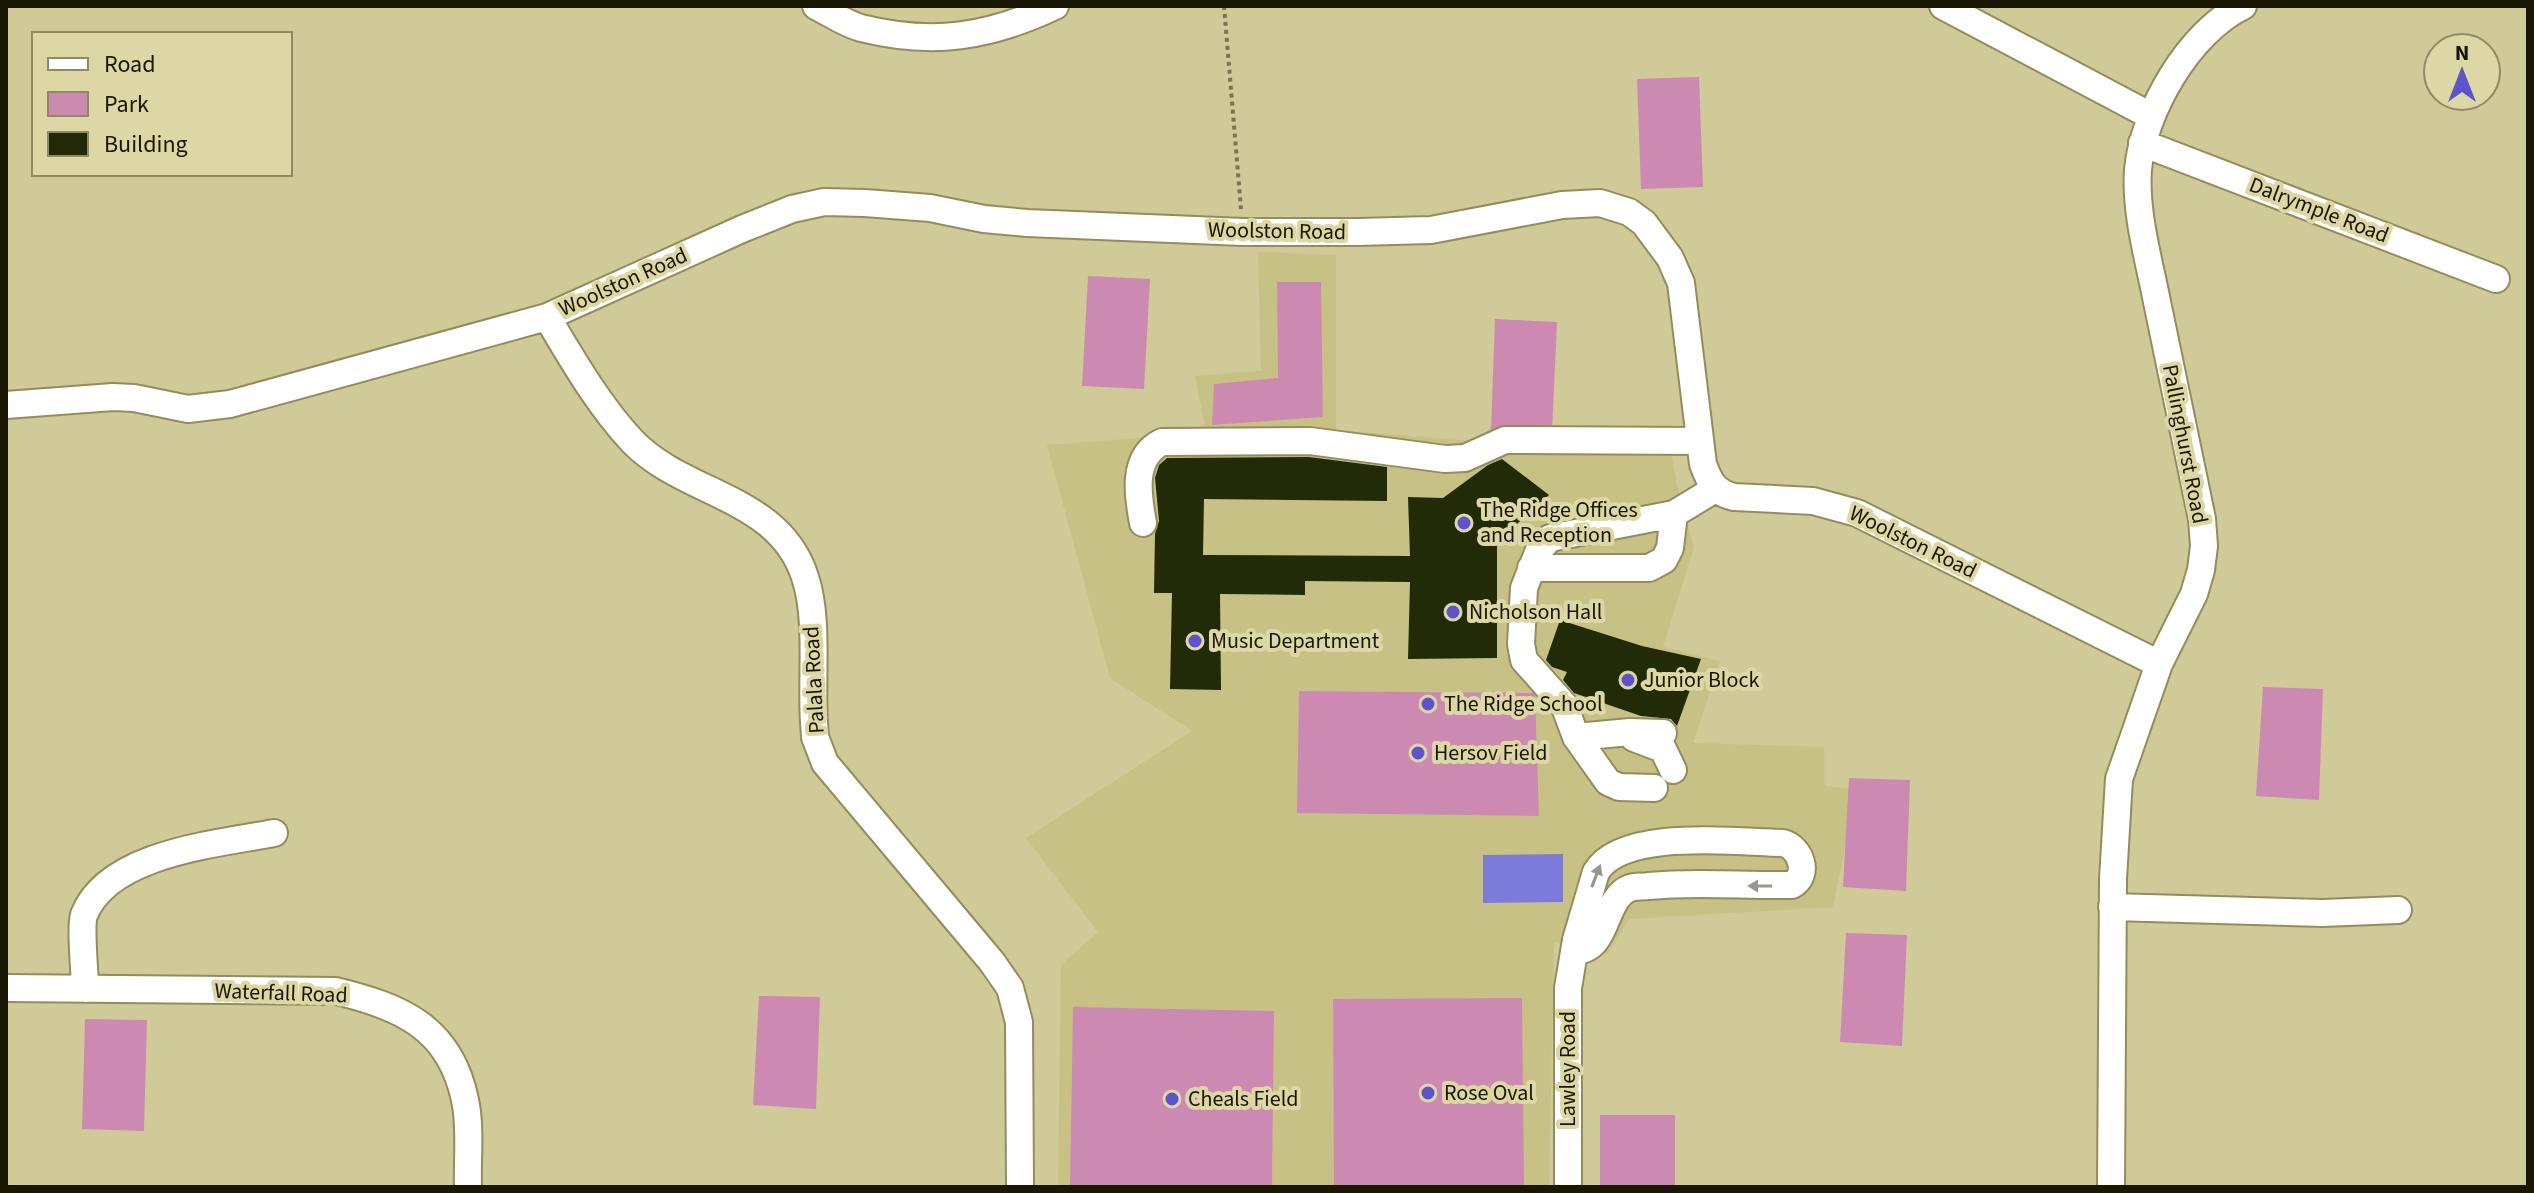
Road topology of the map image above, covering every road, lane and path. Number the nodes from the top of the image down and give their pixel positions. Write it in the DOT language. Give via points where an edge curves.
graph roads {
  1 [pos="816,6"];
  2 [pos="1055,6"];
  3 [pos="1224,6"];
  4 [pos="1943,6"];
  5 [pos="2240,7"];
  6 [pos="2151,116"];
  7 [pos="2142,143"];
  8 [pos="1243,232"];
  9 [pos="2496,279"];
  10 [pos="547,317"];
  11 [pos="6,405"];
  12 [pos="1700,441"];
  13 [pos="1715,489"];
  14 [pos="1674,514"];
  15 [pos="1143,523"];
  16 [pos="1531,568"];
  17 [pos="2159,664"];
  18 [pos="1630,732"];
  19 [pos="1663,733"];
  20 [pos="1576,737"];
  21 [pos="1673,770"];
  22 [pos="1654,788"];
  23 [pos="274,833"];
  24 [pos="2112,907"];
  25 [pos="2398,910"];
  26 [pos="1576,951"];
  27 [pos="6,988"];
  28 [pos="85,989"];
  29 [pos="468,1187"];
  30 [pos="1020,1187"];
  31 [pos="1568,1187"];
  32 [pos="2111,1187"];
  1 -- 2 [label="street" via="858,28 925,38 967,36"];
  3 -- 8 [label="path"];
  4 -- 6 [label="street"];
  5 -- 6 [label="street, Pallinghurst Road" via="2184,60"];
  6 -- 7 [label="street, Pallinghurst Road"];
  7 -- 9 [label="street, Dalrymple Road"];
  7 -- 17 [label="street, Pallinghurst Road" via="2141,213 2204,546 2194,594"];
  8 -- 10 [label="street, Woolston Road" via="1027,223 930,208 824,202 742,229"];
  8 -- 12 [label="street, Woolston Road" via="1431,230 1580,203 1629,212 1659,242 1681,283"];
  10 -- 11 [label="street, Woolston Road" via="230,404 176,408 123,397"];
  10 -- 30 [label="street, Palala Road" via="634,442 660,464 765,519 788,544 805,575 815,737 825,763 992,962 1016,1005 1021,1042"];
  12 -- 13 [label="street, Woolston Road"];
  12 -- 15 [label="street" via="1505,440 1465,458 1445,459 1310,441 1162,442 1149,452 1139,474"];
  13 -- 14 [label="street"];
  13 -- 17 [label="street, Woolston Road" via="1734,497 1813,501 1857,513"];
  14 -- 16 [label="street" via="1550,538"];
  14 -- 16 [label="street" via="1670,548 1664,560 1649,568"];
  16 -- 20 [label="street" via="1524,588 1522,653 1564,705"];
  17 -- 24 [label="street, Pallinghurst Road" via="2119,779"];
  18 -- 19 [label="street"];
  18 -- 20 [label="street"];
  18 -- 21 [label="street" via="1663,749"];
  20 -- 22 [label="street" via="1613,785"];
  23 -- 28 [label="street" via="153,857 106,883 84,916"];
  24 -- 25 [label="street"];
  24 -- 32 [label="street, Pallinghurst Road"];
  26 -- 26 [label="street, Lawley Road, one-way" via="1596,872 1619,851 1673,841 1771,843 1790,845 1799,856 1801,874 1792,885 1630,888 1620,895 1594,941"];
  26 -- 31 [label="street, Lawley Road" via="1568,988"];
  27 -- 28 [label="street, Waterfall Road"];
  28 -- 29 [label="street, Waterfall Road" via="336,991 406,1014 444,1047 460,1081 466,1102"];
}
